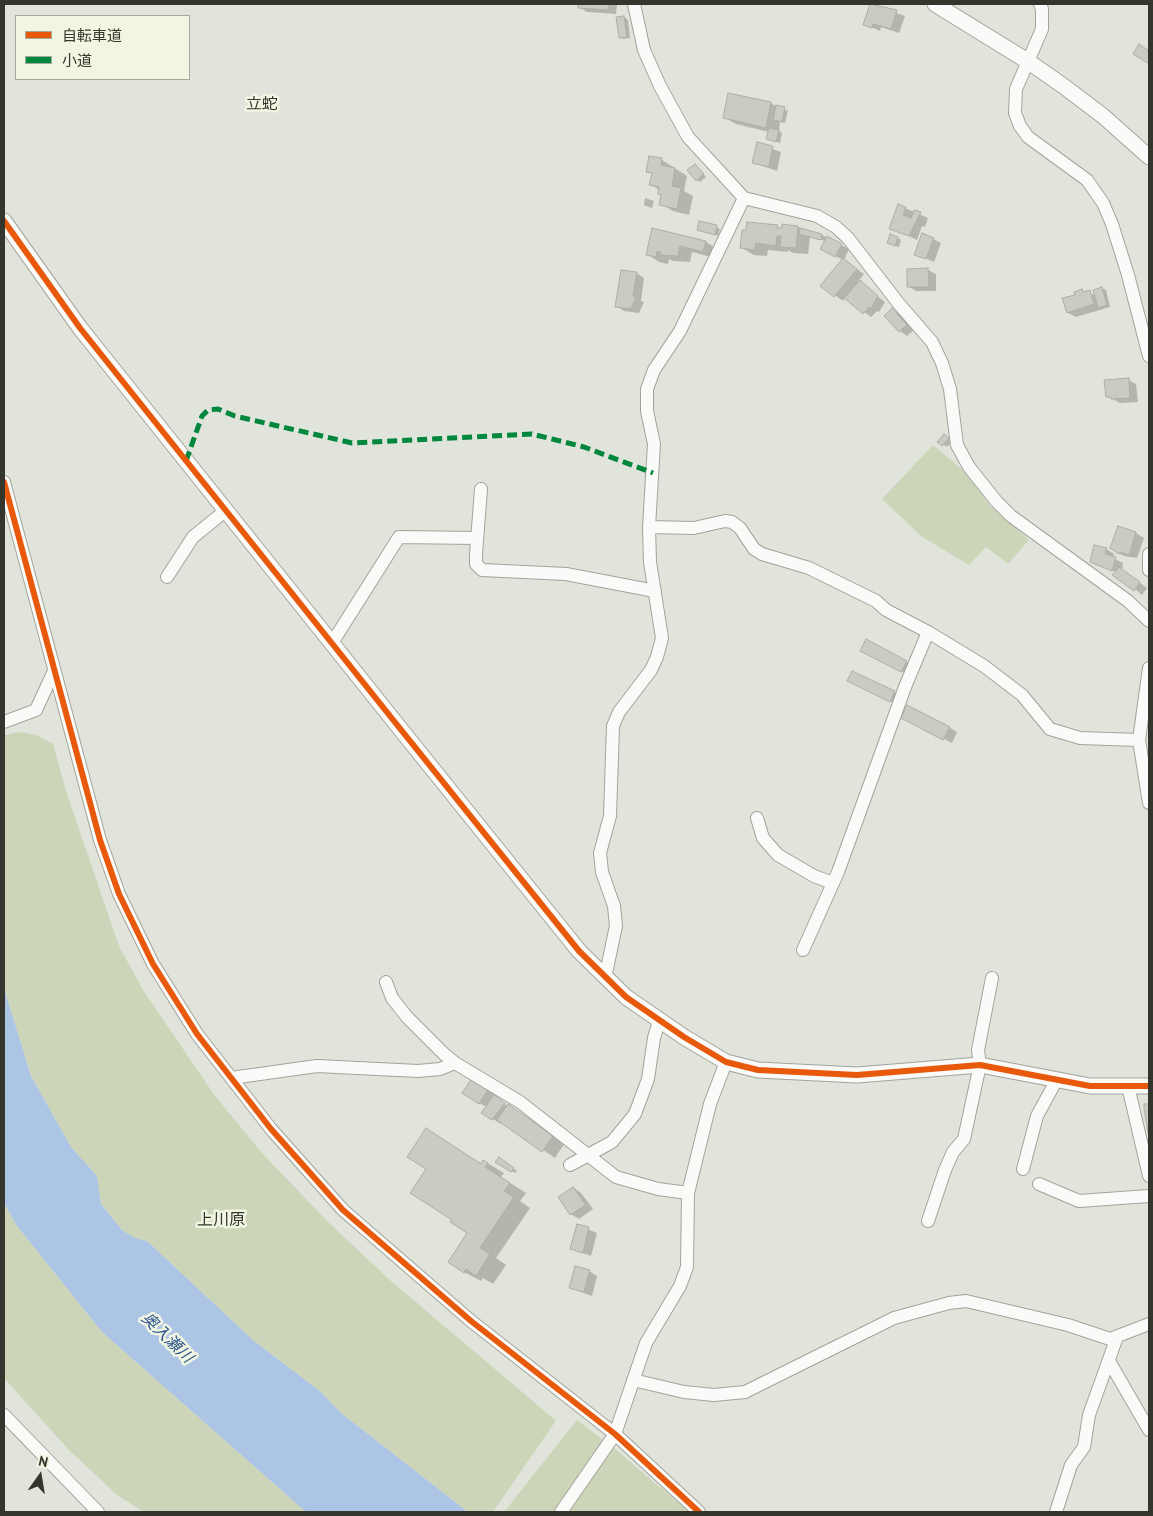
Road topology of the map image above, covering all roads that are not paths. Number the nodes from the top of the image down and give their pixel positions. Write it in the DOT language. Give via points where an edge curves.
graph roads {
  1 [pos="634,4"];
  2 [pos="935,4"];
  3 [pos="1040,4"];
  4 [pos="1029,62"];
  5 [pos="1149,157"];
  6 [pos="744,198"];
  7 [pos="4,222"];
  8 [pos="1149,356"];
  9 [pos="4,482"];
  10 [pos="481,489"];
  11 [pos="225,511"];
  12 [pos="649,527"];
  13 [pos="477,538"];
  14 [pos="1149,554"];
  15 [pos="1149,570"];
  16 [pos="167,577"];
  17 [pos="655,591"];
  18 [pos="1149,620"];
  19 [pos="928,632"];
  20 [pos="332,643"];
  21 [pos="1149,668"];
  22 [pos="53,673"];
  23 [pos="4,722"];
  24 [pos="1139,740"];
  25 [pos="1145,757"];
  26 [pos="1149,803"];
  27 [pos="757,818"];
  28 [pos="833,882"];
  29 [pos="803,950"];
  30 [pos="606,978"];
  31 [pos="992,978"];
  32 [pos="386,982"];
  33 [pos="659,1021"];
  34 [pos="726,1062"];
  35 [pos="454,1063"];
  36 [pos="980,1065"];
  37 [pos="231,1078"];
  38 [pos="1056,1080"];
  39 [pos="1128,1086"];
  40 [pos="1149,1086"];
  41 [pos="588,1155"];
  42 [pos="570,1165"];
  43 [pos="1023,1169"];
  44 [pos="1149,1176"];
  45 [pos="1039,1184"];
  46 [pos="688,1193"];
  47 [pos="1149,1196"];
  48 [pos="928,1221"];
  49 [pos="1149,1324"];
  50 [pos="1117,1337"];
  51 [pos="1109,1361"];
  52 [pos="634,1380"];
  53 [pos="4,1415"];
  54 [pos="1149,1430"];
  55 [pos="612,1437"];
  56 [pos="98,1512"];
  57 [pos="560,1512"];
  58 [pos="699,1512"];
  59 [pos="1056,1512"];
  1 -- 6 [label="street" via="644,50 688,137"];
  2 -- 4 [label="street"];
  3 -- 4 [label="street" via="1042,29"];
  4 -- 5 [label="street" via="1103,116"];
  4 -- 8 [label="street" via="1016,89 1014,113 1020,126 1040,146 1087,180 1103,202 1128,276"];
  6 -- 12 [label="street" via="680,331 654,370 647,389 647,411 654,444"];
  6 -- 18 [label="street" via="817,216 848,238 898,304 932,342 950,389 957,445 991,495 1011,516"];
  7 -- 11 [label="street" via="80,328"];
  9 -- 22 [label="street"];
  10 -- 13 [label="street"];
  11 -- 16 [label="street" via="193,537"];
  11 -- 20 [label="street"];
  12 -- 17 [label="street"];
  12 -- 19 [label="street" via="694,528 732,522 762,554 809,568 876,601 886,610"];
  13 -- 17 [label="street" via="476,564 482,570 566,574"];
  13 -- 20 [label="street" via="399,537"];
  14 -- 15 [label="street"];
  17 -- 30 [label="street" via="662,638 657,657 613,726 610,816 600,853 616,926"];
  19 -- 24 [label="street" via="1010,684 1050,729 1080,738"];
  19 -- 28 [label="street"];
  20 -- 30 [label="street" via="579,951"];
  21 -- 24 [label="street"];
  22 -- 23 [label="street" via="36,710"];
  22 -- 37 [label="street" via="100,840 119,894 153,964 196,1034"];
  24 -- 25 [label="street"];
  25 -- 26 [label="street"];
  27 -- 28 [label="street" via="763,838 778,855 814,876"];
  28 -- 29 [label="street"];
  30 -- 33 [label="street"];
  31 -- 36 [label="street" via="978,1050"];
  32 -- 35 [label="street" via="392,998 407,1017"];
  33 -- 34 [label="street"];
  33 -- 41 [label="street" via="648,1080 635,1114 612,1142"];
  34 -- 36 [label="street" via="758,1070 856,1075"];
  34 -- 46 [label="street" via="710,1104"];
  35 -- 37 [label="street" via="440,1069 418,1071 317,1066"];
  35 -- 41 [label="street" via="520,1102"];
  36 -- 38 [label="street"];
  36 -- 48 [label="street" via="964,1139 953,1152 945,1170"];
  37 -- 55 [label="street" via="343,1210"];
  38 -- 39 [label="street" via="1090,1086"];
  38 -- 43 [label="street" via="1037,1116"];
  39 -- 40 [label="street"];
  39 -- 44 [label="street"];
  41 -- 42 [label="street"];
  41 -- 46 [label="street" via="626,1181"];
  45 -- 47 [label="street" via="1079,1201"];
  46 -- 52 [label="street" via="687,1267 680,1286 646,1343"];
  49 -- 50 [label="street"];
  50 -- 51 [label="street"];
  50 -- 52 [label="street" via="1110,1338 966,1301 894,1318 745,1392 714,1395 684,1392"];
  51 -- 54 [label="street"];
  51 -- 59 [label="street" via="1090,1415 1084,1447 1070,1465"];
  52 -- 55 [label="street"];
  53 -- 56 [label="street"];
  55 -- 57 [label="street"];
  55 -- 58 [label="street"];
}
